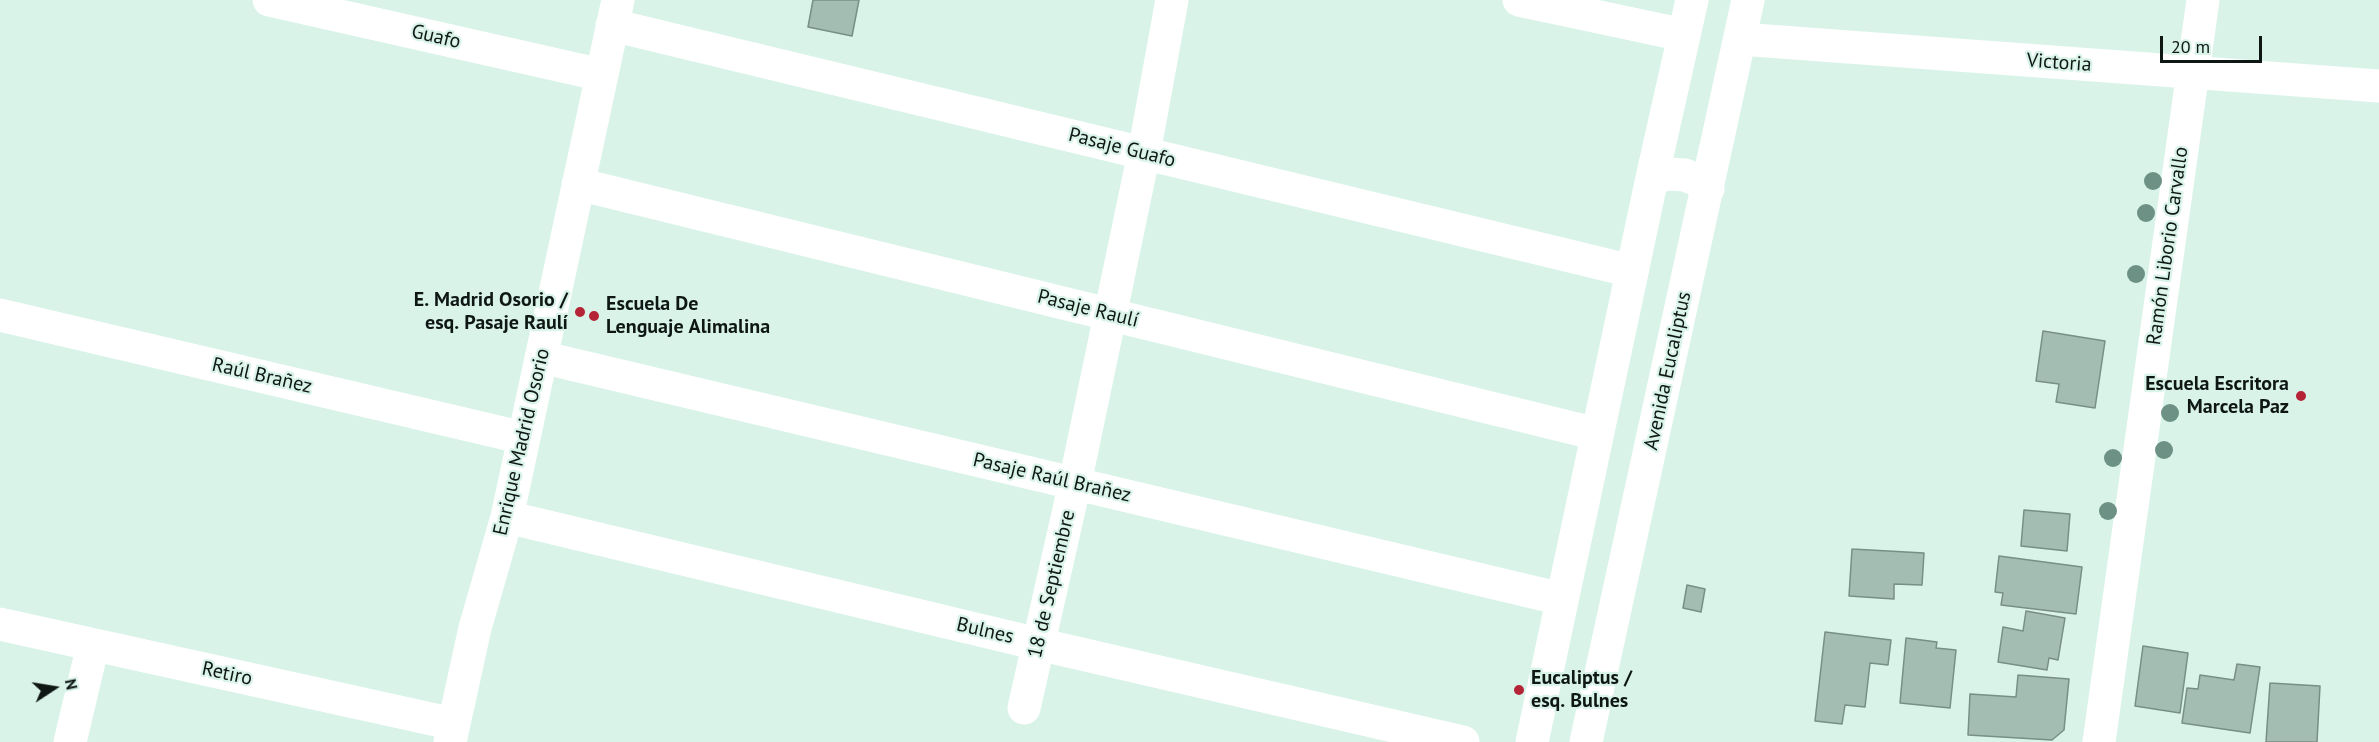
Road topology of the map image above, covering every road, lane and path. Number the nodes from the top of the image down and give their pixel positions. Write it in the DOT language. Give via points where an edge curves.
graph roads {
  1 [pos="269,0"];
  2 [pos="1172,0"];
  3 [pos="1519,0"];
  4 [pos="1692,0"];
  5 [pos="1748,0"];
  6 [pos="2203,0"];
  7 [pos="615,12"];
  8 [pos="1684,35"];
  9 [pos="1740,39"];
  10 [pos="2192,72"];
  11 [pos="602,75"];
  12 [pos="2379,86"];
  13 [pos="1144,153"];
  14 [pos="1652,178"];
  15 [pos="578,184"];
  16 [pos="1708,189"];
  17 [pos="1632,271"];
  18 [pos="0,315"];
  19 [pos="1110,315"];
  20 [pos="541,357"];
  21 [pos="1597,434"];
  22 [pos="524,438"];
  23 [pos="1075,483"];
  24 [pos="507,517"];
  25 [pos="1562,598"];
  26 [pos="0,624"];
  27 [pos="1038,644"];
  28 [pos="93,645"];
  29 [pos="1023,708"];
  30 [pos="452,733"];
  31 [pos="70,742"];
  32 [pos="1463,742"];
  33 [pos="1532,742"];
  34 [pos="1586,742"];
  35 [pos="2099,742"];
  1 -- 11 [label="street, Guafo"];
  2 -- 13 [label="street, 18 de Septiembre"];
  3 -- 8 [label="street"];
  4 -- 8 [label="street"];
  5 -- 9 [label="street, Avenida Eucaliptus"];
  6 -- 10 [label="street, Ramón Liborio Carvallo"];
  7 -- 11 [label="street, Enrique Madrid Osorio"];
  7 -- 13 [label="street, Pasaje Guafo"];
  8 -- 14 [label="street"];
  9 -- 10 [label="street, Victoria"];
  9 -- 16 [label="street, Avenida Eucaliptus"];
  10 -- 12 [label="street, Victoria"];
  10 -- 35 [label="street, Ramón Liborio Carvallo"];
  11 -- 15 [label="street, Enrique Madrid Osorio"];
  13 -- 17 [label="street, Pasaje Guafo"];
  13 -- 19 [label="street, 18 de Septiembre"];
  14 -- 16 [label="street" via="1685,175"];
  14 -- 17 [label="street"];
  15 -- 19 [label="street, Pasaje Raulí"];
  15 -- 20 [label="street, Enrique Madrid Osorio"];
  16 -- 34 [label="street, Avenida Eucaliptus"];
  17 -- 21 [label="street"];
  18 -- 22 [label="street, Raúl Brañez"];
  19 -- 21 [label="street, Pasaje Raulí"];
  19 -- 23 [label="street, 18 de Septiembre"];
  20 -- 22 [label="street, Enrique Madrid Osorio"];
  20 -- 23 [label="street, Pasaje Raúl Brañez"];
  21 -- 25 [label="street"];
  22 -- 24 [label="street, Enrique Madrid Osorio"];
  23 -- 25 [label="street, Pasaje Raúl Brañez"];
  23 -- 27 [label="street, 18 de Septiembre"];
  24 -- 27 [label="street, Bulnes"];
  24 -- 30 [label="street, Enrique Madrid Osorio" via="475,628"];
  25 -- 33 [label="street"];
  26 -- 28 [label="street, Retiro"];
  27 -- 29 [label="street, 18 de Septiembre"];
  27 -- 32 [label="street, Bulnes"];
  28 -- 30 [label="street, Retiro"];
  28 -- 31 [label="street"];
}
